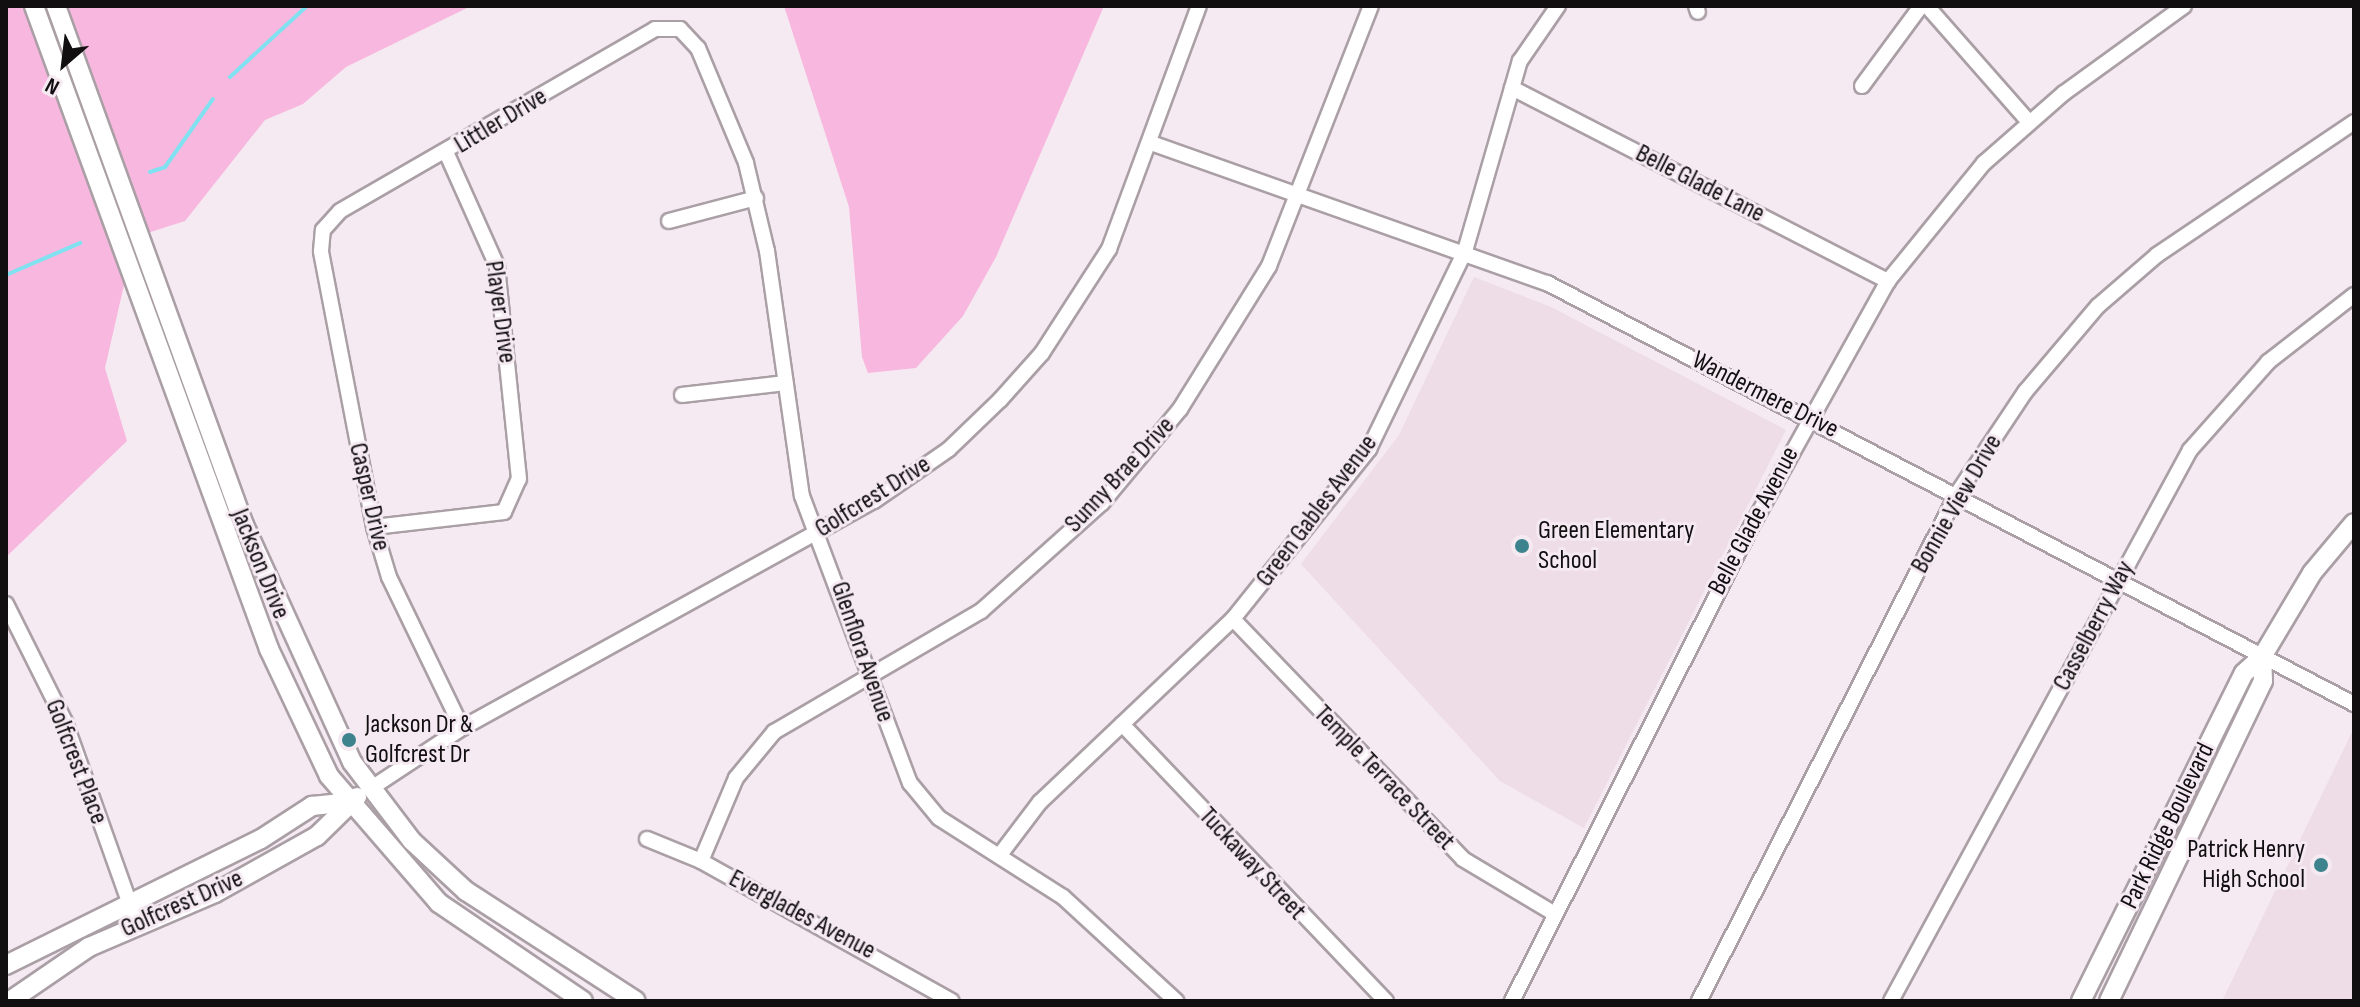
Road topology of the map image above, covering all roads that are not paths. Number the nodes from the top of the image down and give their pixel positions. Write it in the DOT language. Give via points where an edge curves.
graph roads {
  1 [pos="34,6"];
  2 [pos="56,6"];
  3 [pos="1199,6"];
  4 [pos="1371,6"];
  5 [pos="1558,6"];
  6 [pos="1924,6"];
  7 [pos="2184,6"];
  8 [pos="698,48"];
  9 [pos="1862,86"];
  10 [pos="1512,88"];
  11 [pos="2029,122"];
  12 [pos="2354,122"];
  13 [pos="1151,143"];
  14 [pos="447,154"];
  15 [pos="1301,193"];
  16 [pos="756,198"];
  17 [pos="669,221"];
  18 [pos="321,251"];
  19 [pos="1465,251"];
  20 [pos="1888,281"];
  21 [pos="2354,295"];
  22 [pos="785,383"];
  23 [pos="682,395"];
  24 [pos="1809,417"];
  25 [pos="1957,494"];
  26 [pos="2354,523"];
  27 [pos="374,527"];
  28 [pos="820,530"];
  29 [pos="2120,578"];
  30 [pos="6,604"];
  31 [pos="1233,619"];
  32 [pos="2262,657"];
  33 [pos="871,681"];
  34 [pos="2354,704"];
  35 [pos="1122,724"];
  36 [pos="462,728"];
  37 [pos="373,787"];
  38 [pos="349,802"];
  39 [pos="647,839"];
  40 [pos="999,856"];
  41 [pos="701,861"];
  42 [pos="126,901"];
  43 [pos="1555,914"];
  44 [pos="137,924"];
  45 [pos="6,965"];
  46 [pos="1169,999"];
  47 [pos="10,1001"];
  48 [pos="583,1001"];
  49 [pos="636,1001"];
  50 [pos="952,1001"];
  51 [pos="1386,1001"];
  52 [pos="1512,1001"];
  53 [pos="1699,1001"];
  54 [pos="1891,1001"];
  55 [pos="2081,1001"];
  56 [pos="2109,1001"];
  1 -- 38 [label="main road, Jackson Drive" via="269,649 296,714"];
  2 -- 37 [label="main road, Jackson Drive" via="244,525 318,701"];
  3 -- 13 [label="street, Golfcrest Drive"];
  4 -- 15 [label="street, Sunny Brae Drive"];
  5 -- 10 [label="street, Green Gables Avenue" via="1535,33"];
  6 -- 9 [label="street"];
  6 -- 11 [label="street"];
  7 -- 11 [label="street, Belle Glade Avenue"];
  8 -- 14 [label="street, Littler Drive" via="680,29 655,29"];
  8 -- 16 [label="street, Glenflora Avenue"];
  10 -- 19 [label="street, Green Gables Avenue"];
  10 -- 20 [label="street, Belle Glade Lane"];
  11 -- 20 [label="street, Belle Glade Avenue" via="1984,163"];
  12 -- 25 [label="street, Bonnie View Drive" via="2157,255 2098,306 2025,392"];
  13 -- 15 [label="street, Wandermere Drive"];
  13 -- 28 [label="street, Golfcrest Drive" via="1109,249 1042,353 949,449"];
  14 -- 18 [label="street, Littler Drive" via="340,211 323,230"];
  14 -- 27 [label="street, Player Drive" via="497,266 519,479 504,512"];
  15 -- 19 [label="street, Wandermere Drive"];
  15 -- 33 [label="street, Sunny Brae Drive" via="1229,338 1102,503 981,611"];
  16 -- 17 [label="street"];
  16 -- 22 [label="street, Glenflora Avenue"];
  18 -- 27 [label="street, Casper Drive"];
  19 -- 24 [label="street, Wandermere Drive" via="1547,283"];
  19 -- 31 [label="street, Green Gables Avenue" via="1369,449"];
  20 -- 24 [label="street, Belle Glade Avenue"];
  21 -- 29 [label="street, Casselberry Way" via="2268,362 2190,450"];
  22 -- 23 [label="street"];
  22 -- 28 [label="street, Glenflora Avenue" via="802,496"];
  24 -- 25 [label="street, Wandermere Drive"];
  24 -- 43 [label="street, Belle Glade Avenue"];
  25 -- 29 [label="street, Wandermere Drive"];
  25 -- 53 [label="street, Bonnie View Drive"];
  26 -- 32 [label="main road, Park Ridge Boulevard" via="2312,573"];
  27 -- 36 [label="street, Casper Drive" via="395,590"];
  28 -- 33 [label="street, Glenflora Avenue"];
  28 -- 36 [label="street, Golfcrest Drive"];
  29 -- 32 [label="street, Wandermere Drive"];
  29 -- 54 [label="street, Casselberry Way"];
  30 -- 42 [label="street, Golfcrest Place" via="65,722"];
  31 -- 35 [label="street, Green Gables Avenue"];
  31 -- 43 [label="street, Temple Terrace Street" via="1463,859"];
  32 -- 34 [label="street, Wandermere Drive"];
  32 -- 55 [label="main road, Park Ridge Boulevard" via="2244,673"];
  32 -- 56 [label="main road, Park Ridge Boulevard" via="2263,681"];
  33 -- 40 [label="street, Glenflora Avenue" via="918,797"];
  33 -- 41 [label="street, Sunny Brae Drive" via="774,732 736,778"];
  35 -- 40 [label="street, Green Gables Avenue" via="1040,802"];
  35 -- 51 [label="street, Tuckaway Street"];
  36 -- 37 [label="street, Golfcrest Drive"];
  37 -- 38 [label="main road, Golfcrest Drive"];
  37 -- 49 [label="main road, Jackson Drive" via="412,841 466,891"];
  38 -- 42 [label="main road, Golfcrest Drive" via="312,806 261,839"];
  38 -- 44 [label="main road, Golfcrest Drive" via="317,836 215,893"];
  38 -- 48 [label="main road, Jackson Drive" via="439,903"];
  39 -- 41 [label="street, Everglades Avenue"];
  40 -- 46 [label="street, Glenflora Avenue" via="1063,897"];
  41 -- 50 [label="street, Everglades Avenue"];
  42 -- 44 [label="street, Golfcrest Place"];
  42 -- 45 [label="main road, Golfcrest Drive"];
  43 -- 52 [label="street, Belle Glade Avenue"];
  44 -- 47 [label="main road, Golfcrest Drive" via="44,973"];
}
